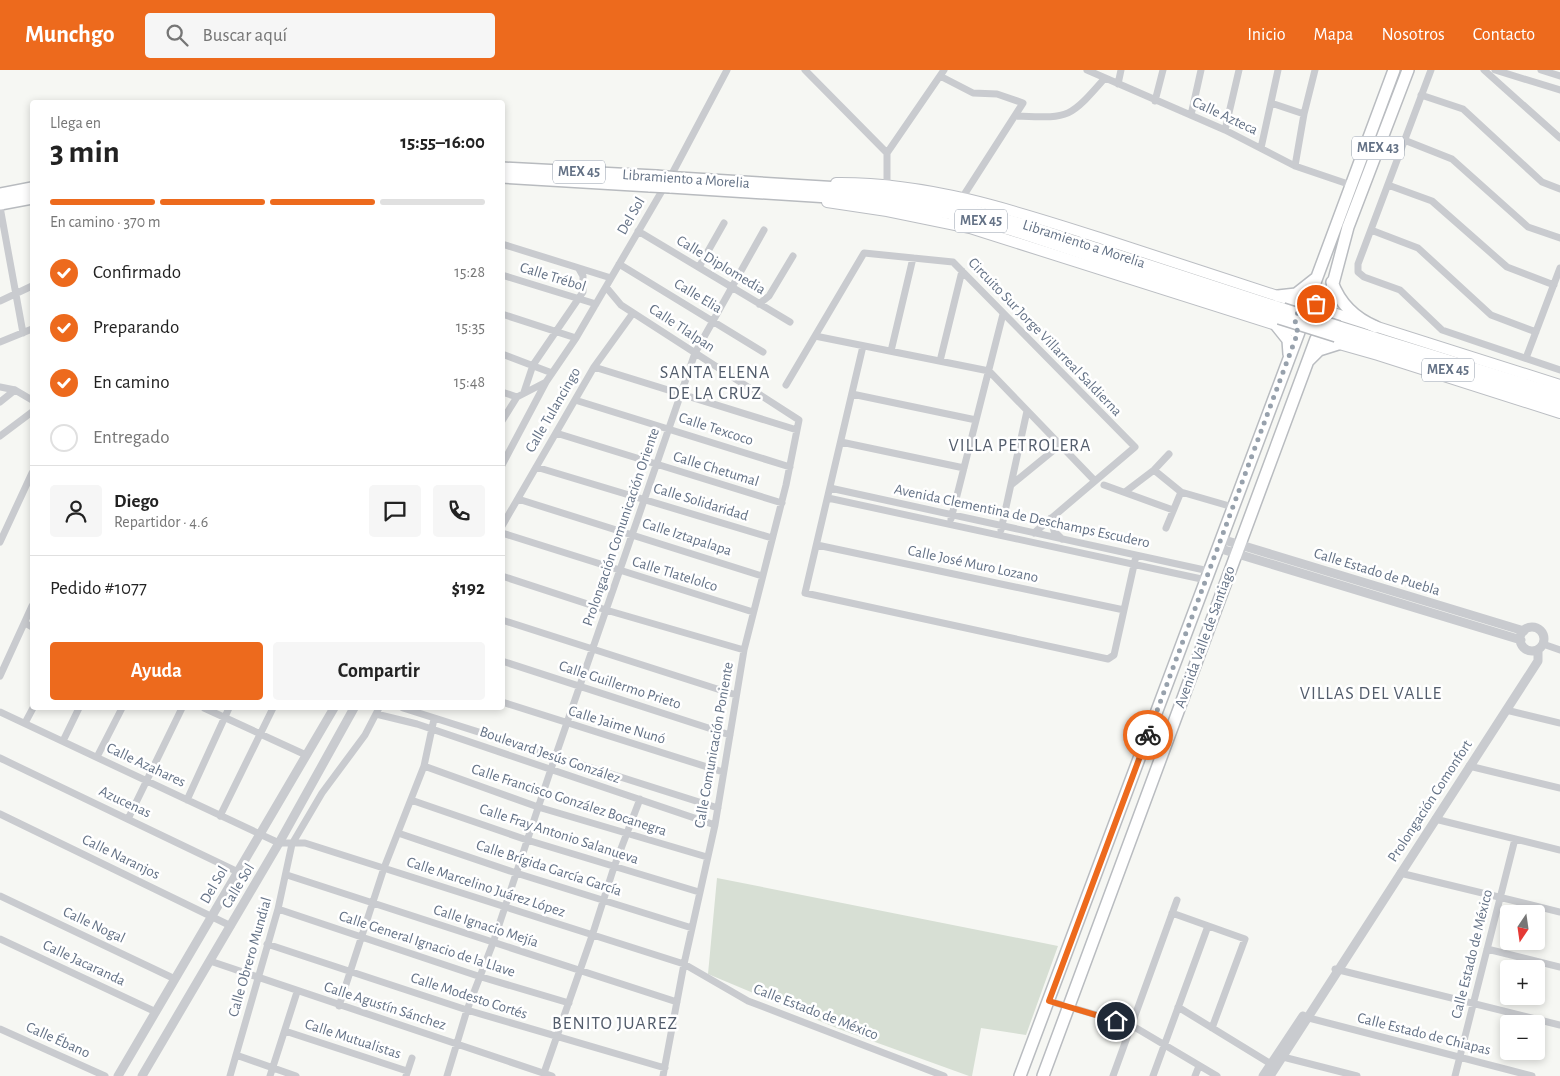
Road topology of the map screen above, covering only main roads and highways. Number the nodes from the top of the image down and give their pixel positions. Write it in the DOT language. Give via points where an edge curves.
graph roads {
  1 [pos="1394,70"];
  2 [pos="1408,70"];
  3 [pos="505,168"];
  4 [pos="505,177"];
  5 [pos="653,181"];
  6 [pos="780,185"];
  7 [pos="30,188"];
  8 [pos="0,194"];
  9 [pos="30,198"];
  10 [pos="0,205"];
  11 [pos="1317,278"];
  12 [pos="1332,282"];
  13 [pos="1278,296"];
  14 [pos="1306,305"];
  15 [pos="1326,310"];
  16 [pos="1279,317"];
  17 [pos="1376,327"];
  18 [pos="1298,332"];
  19 [pos="1338,335"];
  20 [pos="1317,338"];
  21 [pos="1287,361"];
  22 [pos="1305,368"];
  23 [pos="1560,385"];
  24 [pos="1560,395"];
  25 [pos="1560,404"];
  26 [pos="1560,413"];
  27 [pos="1020,1076"];
  28 [pos="1044,1076"];
  1 -- 11 [label="main road, MEX 43"];
  2 -- 12 [label="main road, MEX 43" via="1348,226"];
  3 -- 5 [label="main road, Libramiento a Morelia / MEX 45"];
  4 -- 5 [label="main road, Libramiento a Morelia / MEX 45"];
  5 -- 6 [label="main road, Libramiento a Morelia / MEX 45, bridge" via="679,178"];
  5 -- 16 [label="main road, Libramiento a Morelia / MEX 45, bridge" via="670,187 860,199 948,213 1012,230"];
  6 -- 13 [label="main road" via="887,185 962,198 1035,217"];
  6 -- 16 [label="main road, Libramiento a Morelia / MEX 45" via="878,192 965,207"];
  7 -- 8 [label="main road"];
  9 -- 10 [label="main road"];
  11 -- 13 [label="main road" via="1296,294"];
  11 -- 14 [label="main road, MEX 43"];
  12 -- 15 [label="main road, MEX 43"];
  12 -- 17 [label="main road" via="1348,310"];
  13 -- 14 [label="main road"];
  14 -- 15 [label="main road" via="1316,304"];
  14 -- 18 [label="main road, MEX 43" via="1296,315 1294,322"];
  15 -- 17 [label="main road"];
  15 -- 20 [label="main road, MEX 43" via="1329,327"];
  16 -- 18 [label="main road"];
  16 -- 19 [label="main road, Libramiento a Morelia / MEX 45, bridge"];
  16 -- 21 [label="main road" via="1288,340"];
  17 -- 23 [label="main road"];
  18 -- 20 [label="main road" via="1306,338"];
  18 -- 21 [label="main road, Avenida Valle de Santiago / MEX 43"];
  19 -- 20 [label="main road"];
  19 -- 22 [label="main road" via="1319,350"];
  19 -- 24 [label="main road, Libramiento a Morelia / MEX 45"];
  19 -- 25 [label="main road, Libramiento a Morelia / MEX 45"];
  19 -- 26 [label="main road"];
  20 -- 22 [label="main road, Avenida Valle de Santiago / MEX 43"];
  21 -- 22 [label="main road"];
  21 -- 27 [label="main road, Avenida Valle de Santiago / MEX 43"];
  22 -- 28 [label="main road, Avenida Valle de Santiago / MEX 43"];
}
